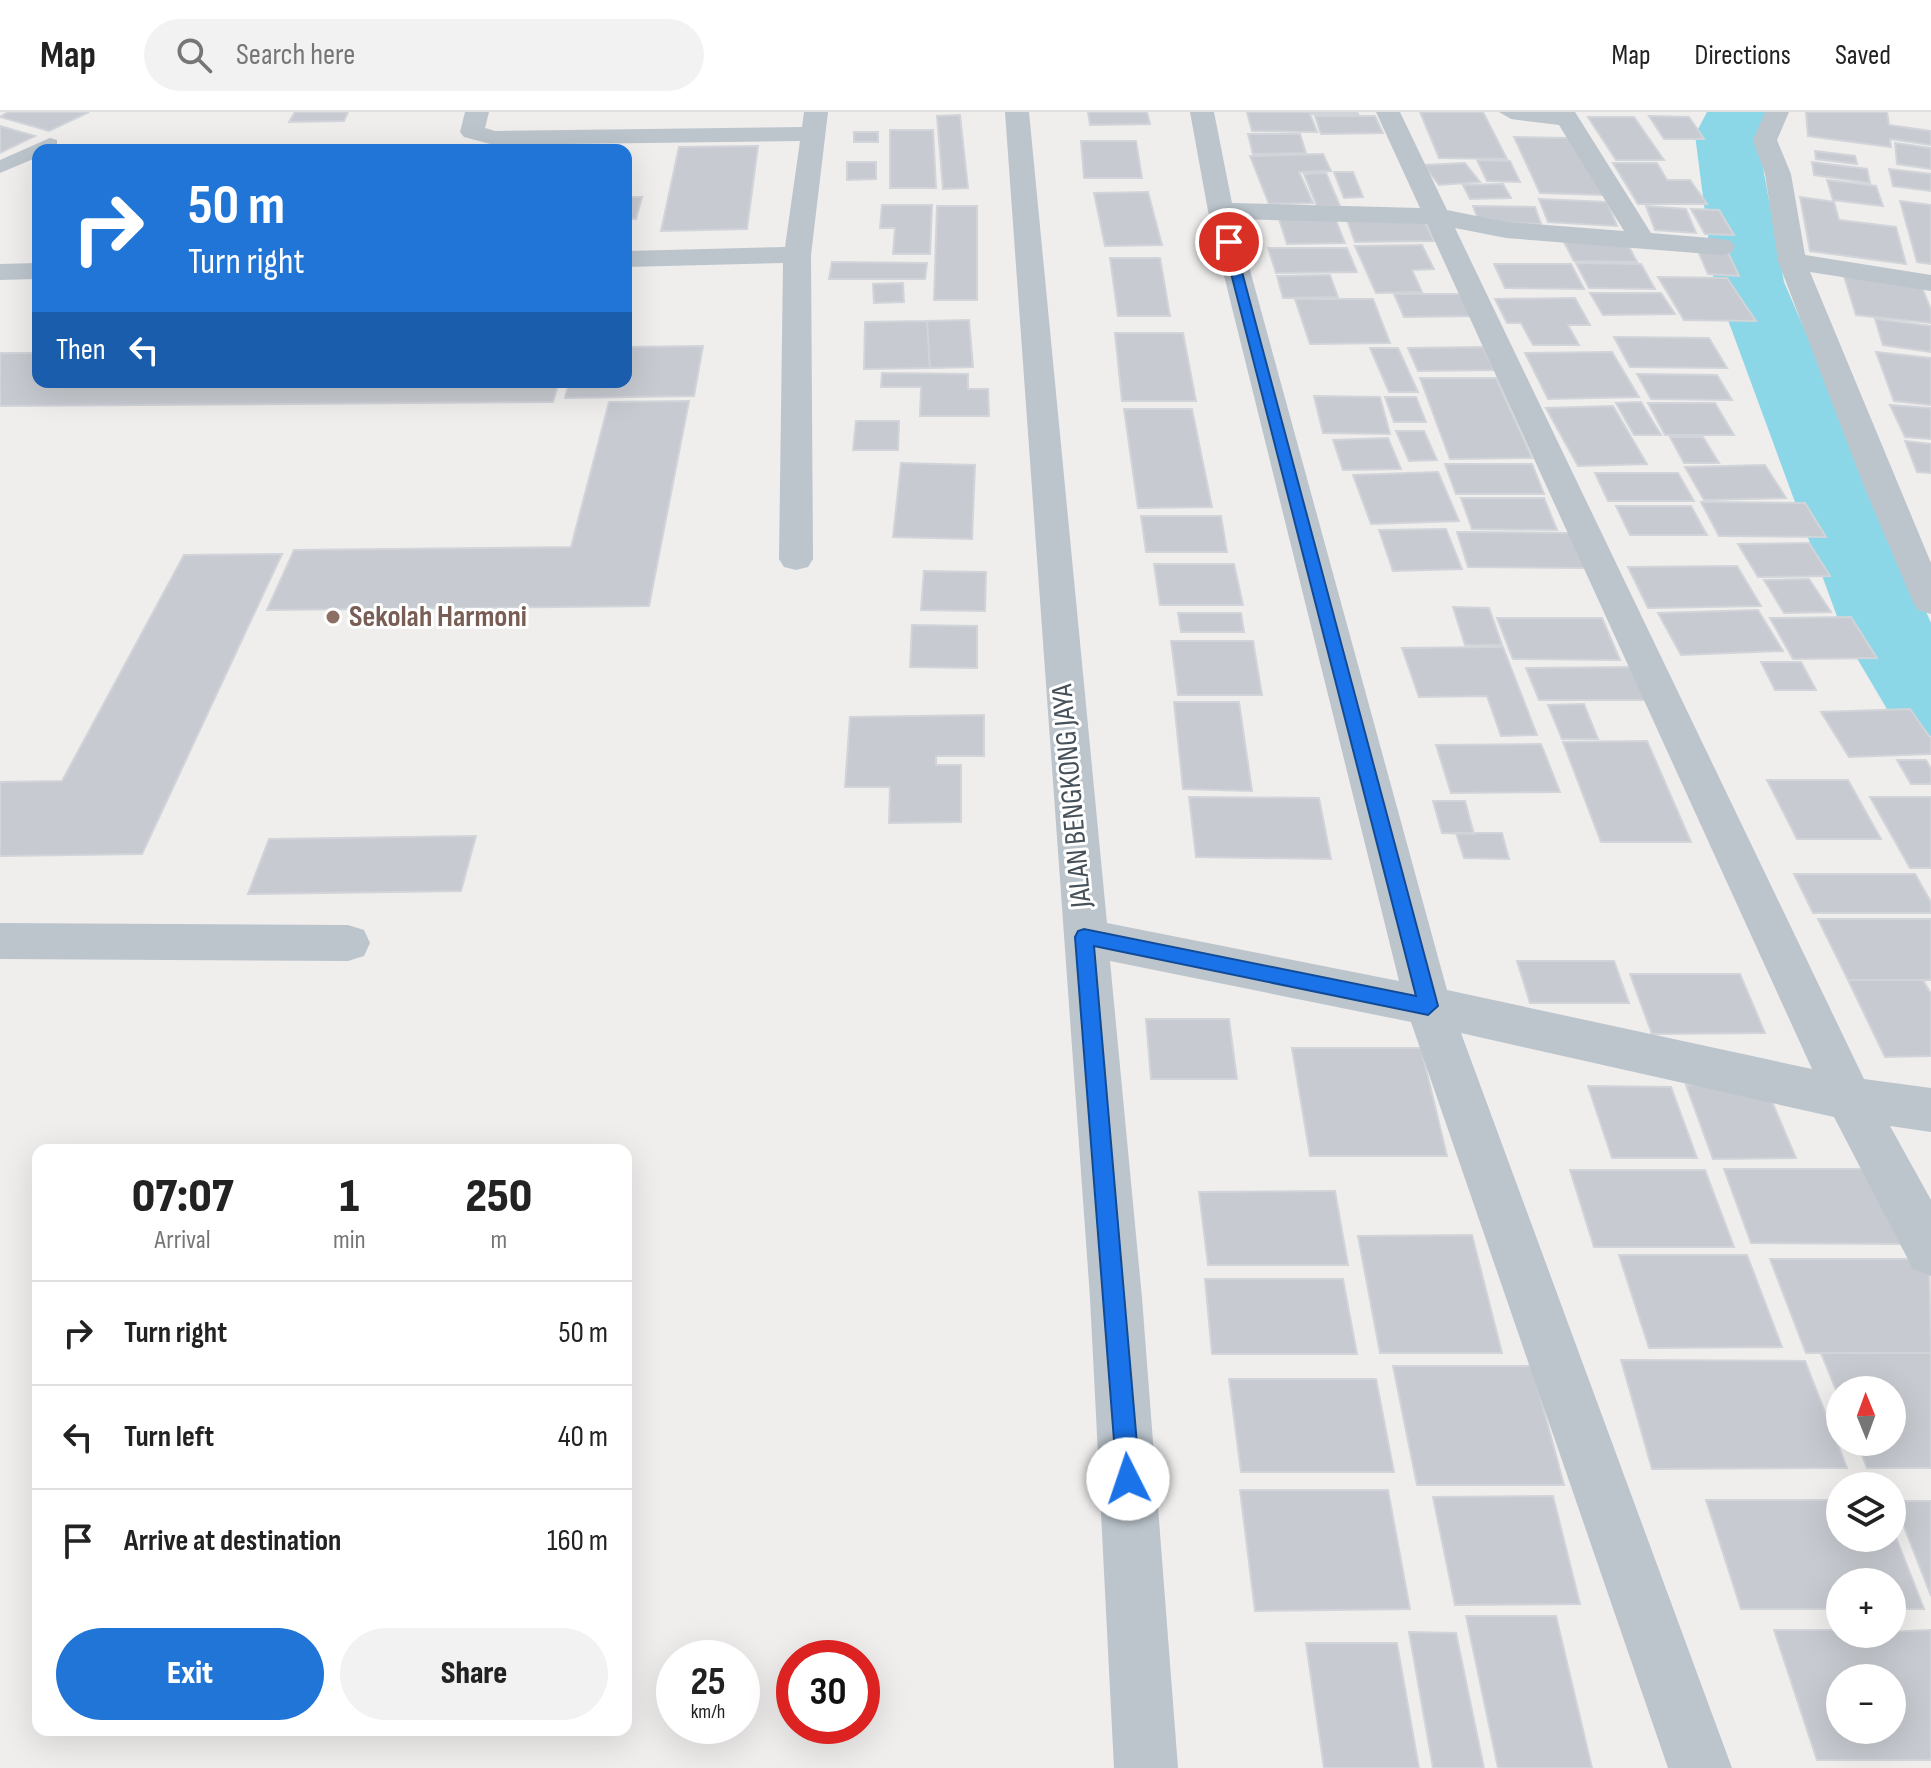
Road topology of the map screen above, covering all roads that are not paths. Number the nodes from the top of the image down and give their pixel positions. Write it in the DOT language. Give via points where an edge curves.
graph roads {
  1 [pos="477,112"];
  2 [pos="1017,112"];
  3 [pos="1202,112"];
  4 [pos="1388,112"];
  5 [pos="1511,112"];
  6 [pos="1777,112"];
  7 [pos="1566,116"];
  8 [pos="814,123"];
  9 [pos="32,152"];
  10 [pos="0,167"];
  11 [pos="1221,211"];
  12 [pos="1437,216"];
  13 [pos="1641,238"];
  14 [pos="1722,247"];
  15 [pos="797,255"];
  16 [pos="632,259"];
  17 [pos="1792,261"];
  18 [pos="32,271"];
  19 [pos="0,272"];
  20 [pos="1931,283"];
  21 [pos="796,559"];
  22 [pos="1931,602"];
  23 [pos="1084,937"];
  24 [pos="0,941"];
  25 [pos="348,943"];
  26 [pos="1428,1006"];
  27 [pos="1849,1099"];
  28 [pos="1931,1110"];
  29 [pos="1931,1251"];
  30 [pos="1146,1768"];
  31 [pos="1700,1768"];
  1 -- 8 [label="street" via="472,132 494,138"];
  2 -- 23 [label="street, JALAN BENGKONG JAYA"];
  3 -- 11 [label="street"];
  4 -- 12 [label="street"];
  5 -- 7 [label="street"];
  6 -- 17 [label="street" via="1765,140 1778,174"];
  7 -- 13 [label="street"];
  8 -- 15 [label="street"];
  9 -- 10 [label="lane"];
  11 -- 12 [label="street"];
  11 -- 26 [label="street"];
  12 -- 13 [label="street" via="1506,230"];
  12 -- 27 [label="street"];
  13 -- 14 [label="street"];
  15 -- 16 [label="street"];
  15 -- 21 [label="street"];
  17 -- 20 [label="street"];
  17 -- 22 [label="street"];
  18 -- 19 [label="street"];
  23 -- 26 [label="street"];
  23 -- 30 [label="street, JALAN BENGKONG JAYA" via="1116,1298"];
  24 -- 25 [label="street"];
  26 -- 27 [label="street"];
  26 -- 31 [label="street"];
  27 -- 28 [label="street"];
  27 -- 29 [label="street"];
}
